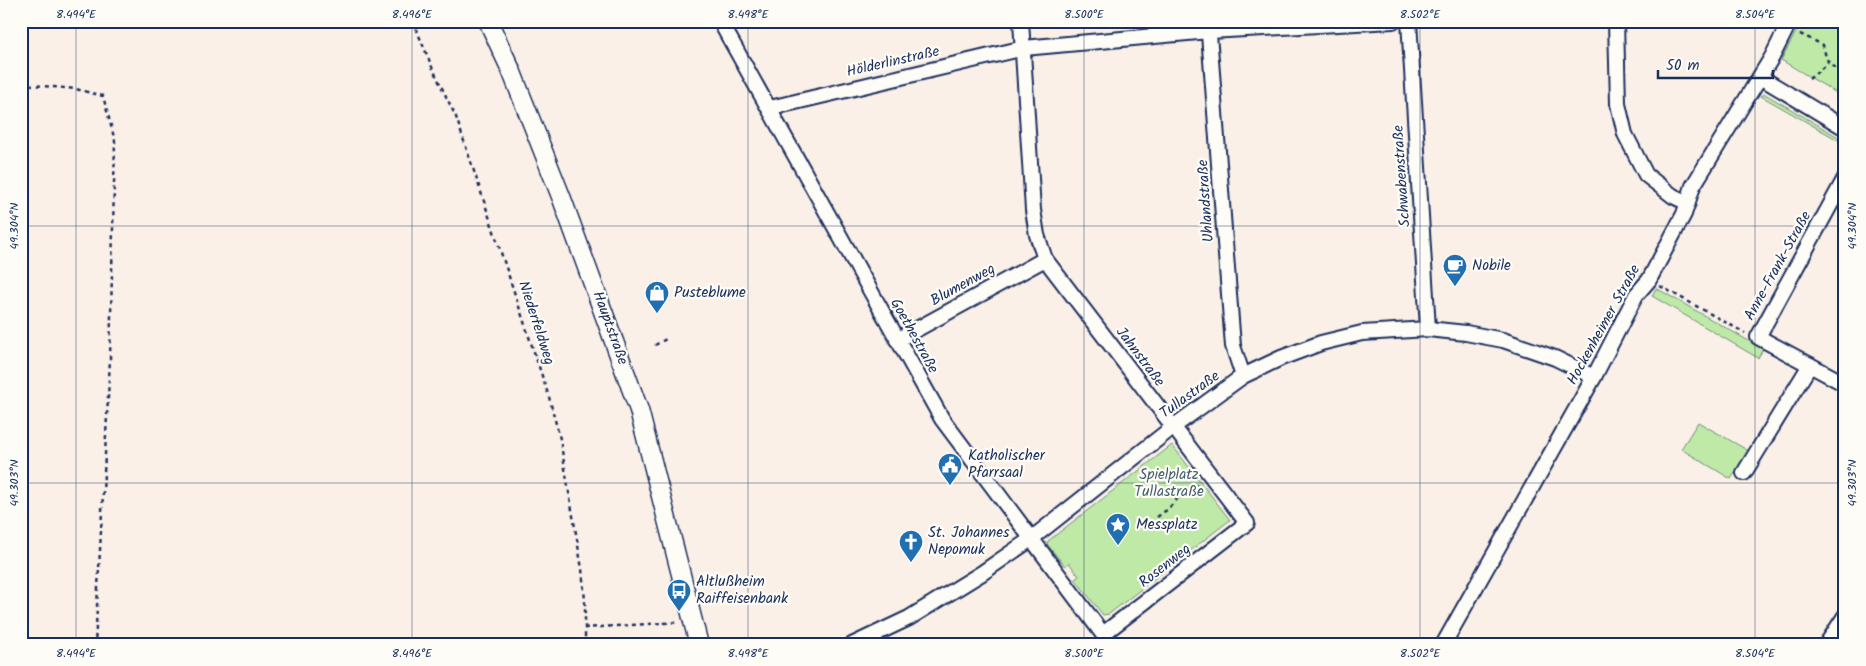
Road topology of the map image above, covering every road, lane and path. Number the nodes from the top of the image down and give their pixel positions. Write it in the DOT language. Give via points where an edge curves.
graph roads {
  1 [pos="413,21"];
  2 [pos="488,21"];
  3 [pos="720,21"];
  4 [pos="1021,21"];
  5 [pos="1393,21"];
  6 [pos="1408,21"];
  7 [pos="1616,21"];
  8 [pos="1836,21"];
  9 [pos="1789,25"];
  10 [pos="1845,25"];
  11 [pos="1209,26"];
  12 [pos="1024,48"];
  13 [pos="1828,63"];
  14 [pos="1845,67"];
  15 [pos="1760,77"];
  16 [pos="1809,80"];
  17 [pos="21,84"];
  18 [pos="770,108"];
  19 [pos="1845,128"];
  20 [pos="1845,178"];
  21 [pos="1688,203"];
  22 [pos="1045,259"];
  23 [pos="1649,280"];
  24 [pos="1428,329"];
  25 [pos="1758,336"];
  26 [pos="668,338"];
  27 [pos="897,340"];
  28 [pos="655,345"];
  29 [pos="1810,365"];
  30 [pos="1243,376"];
  31 [pos="1594,377"];
  32 [pos="1845,384"];
  33 [pos="1173,428"];
  34 [pos="1744,473"];
  35 [pos="1201,482"];
  36 [pos="1157,517"];
  37 [pos="1247,524"];
  38 [pos="1031,539"];
  39 [pos="1845,616"];
  40 [pos="693,621"];
  41 [pos="584,628"];
  42 [pos="1107,639"];
  43 [pos="879,640"];
  44 [pos="95,645"];
  45 [pos="585,645"];
  46 [pos="699,645"];
  47 [pos="852,645"];
  48 [pos="1443,645"];
  49 [pos="1826,645"];
  1 -- 41 [label="path, Niederfeldweg" via="456,117 549,397 560,439 582,569"];
  2 -- 40 [label="street, Hauptstraße" via="559,190 625,370 646,435"];
  3 -- 18 [label="street, Goethestraße"];
  4 -- 12 [label="street, Jahnstraße"];
  5 -- 11 [label="street, Hölderlinstraße"];
  6 -- 24 [label="street, Schwabenstraße"];
  7 -- 21 [label="street" via="1618,104 1625,134 1646,175"];
  8 -- 10 [label="path"];
  9 -- 13 [label="path" via="1823,45"];
  9 -- 15 [label="street, Hockenheimer Straße"];
  11 -- 12 [label="street, Hölderlinstraße"];
  11 -- 30 [label="street, Uhlandstraße" via="1234,346"];
  12 -- 18 [label="street, Hölderlinstraße"];
  12 -- 22 [label="street, Jahnstraße" via="1033,210"];
  13 -- 14 [label="path" via="1834,67"];
  13 -- 16 [label="path"];
  15 -- 19 [label="street"];
  15 -- 21 [label="street, Hockenheimer Straße" via="1693,186"];
  17 -- 44 [label="path" via="76,89 103,96 116,141 110,359"];
  18 -- 27 [label="street, Goethestraße"];
  20 -- 25 [label="street, Anne-Frank-Straße"];
  21 -- 23 [label="street, Hockenheimer Straße"];
  22 -- 27 [label="street, Blumenweg"];
  22 -- 33 [label="street, Jahnstraße"];
  23 -- 25 [label="path" via="1750,336"];
  23 -- 31 [label="street, Hockenheimer Straße" via="1636,295"];
  24 -- 30 [label="street, Tullastraße" via="1354,335 1281,358"];
  24 -- 31 [label="street, Tullastraße" via="1503,340 1554,358"];
  25 -- 29 [label="street, Anne-Frank-Straße"];
  26 -- 28 [label="path"];
  27 -- 38 [label="street, Goethestraße" via="942,420"];
  29 -- 32 [label="street, Anne-Frank-Straße"];
  29 -- 34 [label="street"];
  30 -- 33 [label="street, Tullastraße"];
  31 -- 48 [label="street, Hockenheimer Straße"];
  33 -- 37 [label="street, Jahnstraße"];
  33 -- 38 [label="street, Tullastraße"];
  35 -- 36 [label="path"];
  37 -- 42 [label="street, Rosenweg"];
  38 -- 42 [label="street, Goethestraße"];
  38 -- 43 [label="street, Tullastraße"];
  39 -- 49 [label="street"];
  40 -- 41 [label="path"];
  40 -- 46 [label="street, Hauptstraße"];
  41 -- 45 [label="path, Niederfeldweg"];
  43 -- 47 [label="street, Tullastraße"];
}
